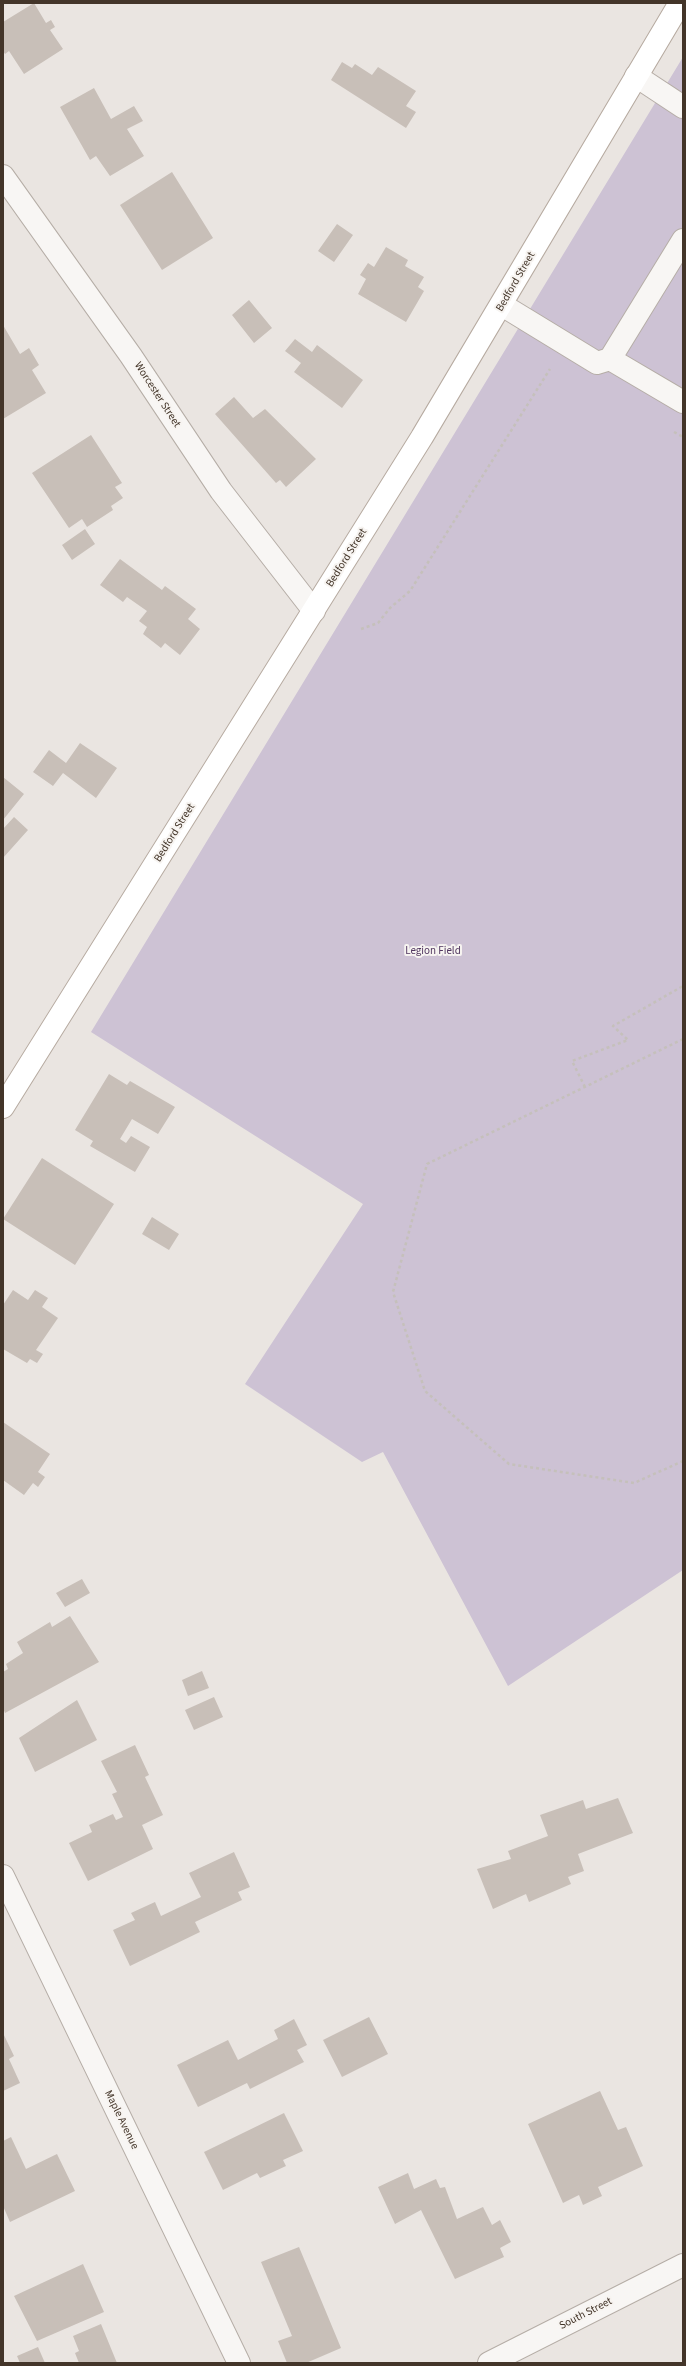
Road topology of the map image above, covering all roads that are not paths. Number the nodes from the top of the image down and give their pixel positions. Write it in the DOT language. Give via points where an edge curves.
graph roads {
  1 [pos="680,3"];
  2 [pos="636,76"];
  3 [pos="683,107"];
  4 [pos="3,176"];
  5 [pos="683,240"];
  6 [pos="502,305"];
  7 [pos="610,359"];
  8 [pos="683,402"];
  9 [pos="314,611"];
  10 [pos="3,1107"];
  11 [pos="3,1876"];
  12 [pos="683,2265"];
  13 [pos="239,2363"];
  14 [pos="489,2363"];
  1 -- 2 [label="main road, Bedford Street"];
  2 -- 3 [label="street"];
  2 -- 6 [label="main road, Bedford Street"];
  4 -- 9 [label="street, Worcester Street" via="131,356 221,490"];
  5 -- 7 [label="street"];
  6 -- 7 [label="street" via="597,363"];
  6 -- 9 [label="main road, Bedford Street"];
  7 -- 8 [label="street"];
  9 -- 10 [label="main road, Bedford Street"];
  11 -- 13 [label="street, Maple Avenue"];
  12 -- 14 [label="street, South Street"];
}
